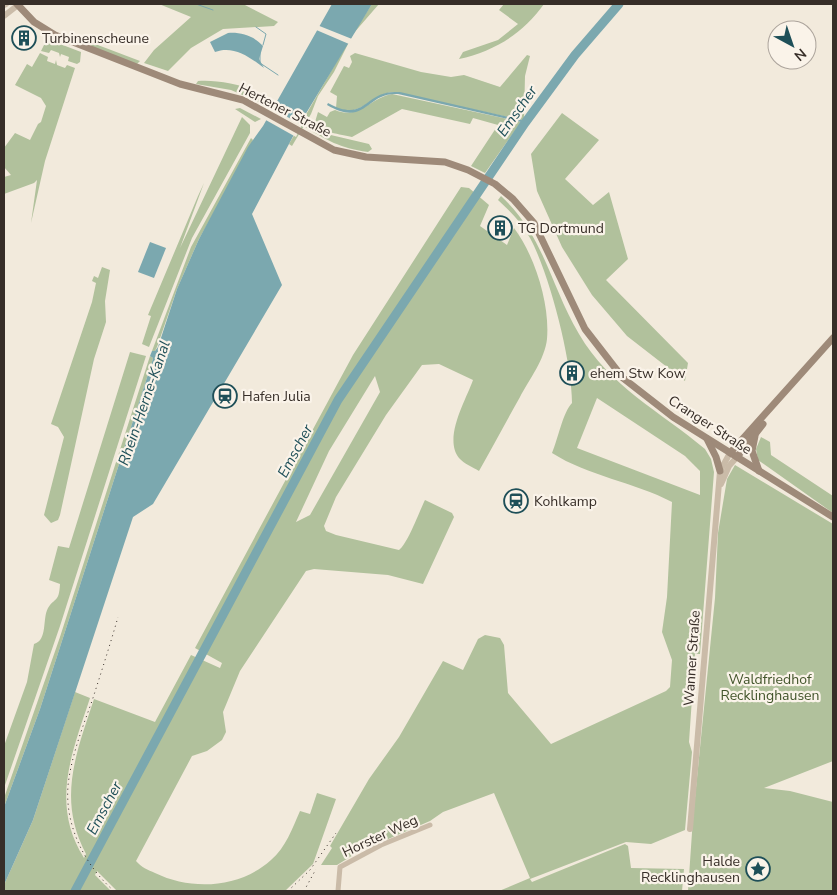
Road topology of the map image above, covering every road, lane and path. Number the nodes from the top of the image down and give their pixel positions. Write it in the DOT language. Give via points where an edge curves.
graph roads {
  1 [pos="18,5"];
  2 [pos="4,16"];
  3 [pos="468,170"];
  4 [pos="833,338"];
  5 [pos="833,345"];
  6 [pos="756,429"];
  7 [pos="706,438"];
  8 [pos="734,455"];
  9 [pos="720,470"];
  10 [pos="760,472"];
  11 [pos="718,490"];
  12 [pos="833,517"];
  13 [pos="430,825"];
  14 [pos="690,829"];
  15 [pos="338,891"];
  1 -- 2 [label="street"];
  1 -- 3 [label="main road, Hertener Straße" via="34,22 55,35 172,81 234,96 324,145 355,156 436,161"];
  3 -- 7 [label="main road, Cranger Straße" via="495,184 534,223 576,313 609,362 647,398"];
  4 -- 6 [label="main road"];
  5 -- 6 [label="main road"];
  6 -- 8 [label="main road"];
  6 -- 10 [label="main road" via="752,451"];
  7 -- 8 [label="main road, Cranger Straße"];
  7 -- 9 [label="main road"];
  8 -- 9 [label="street, Wanner Straße"];
  8 -- 10 [label="main road, Cranger Straße"];
  8 -- 11 [label="street, Wanner Straße"];
  9 -- 11 [label="street, Wanner Straße"];
  10 -- 12 [label="main road, Cranger Straße"];
  11 -- 14 [label="street, Wanner Straße"];
  13 -- 15 [label="street, Horster Weg" via="381,845 340,867"];
}
